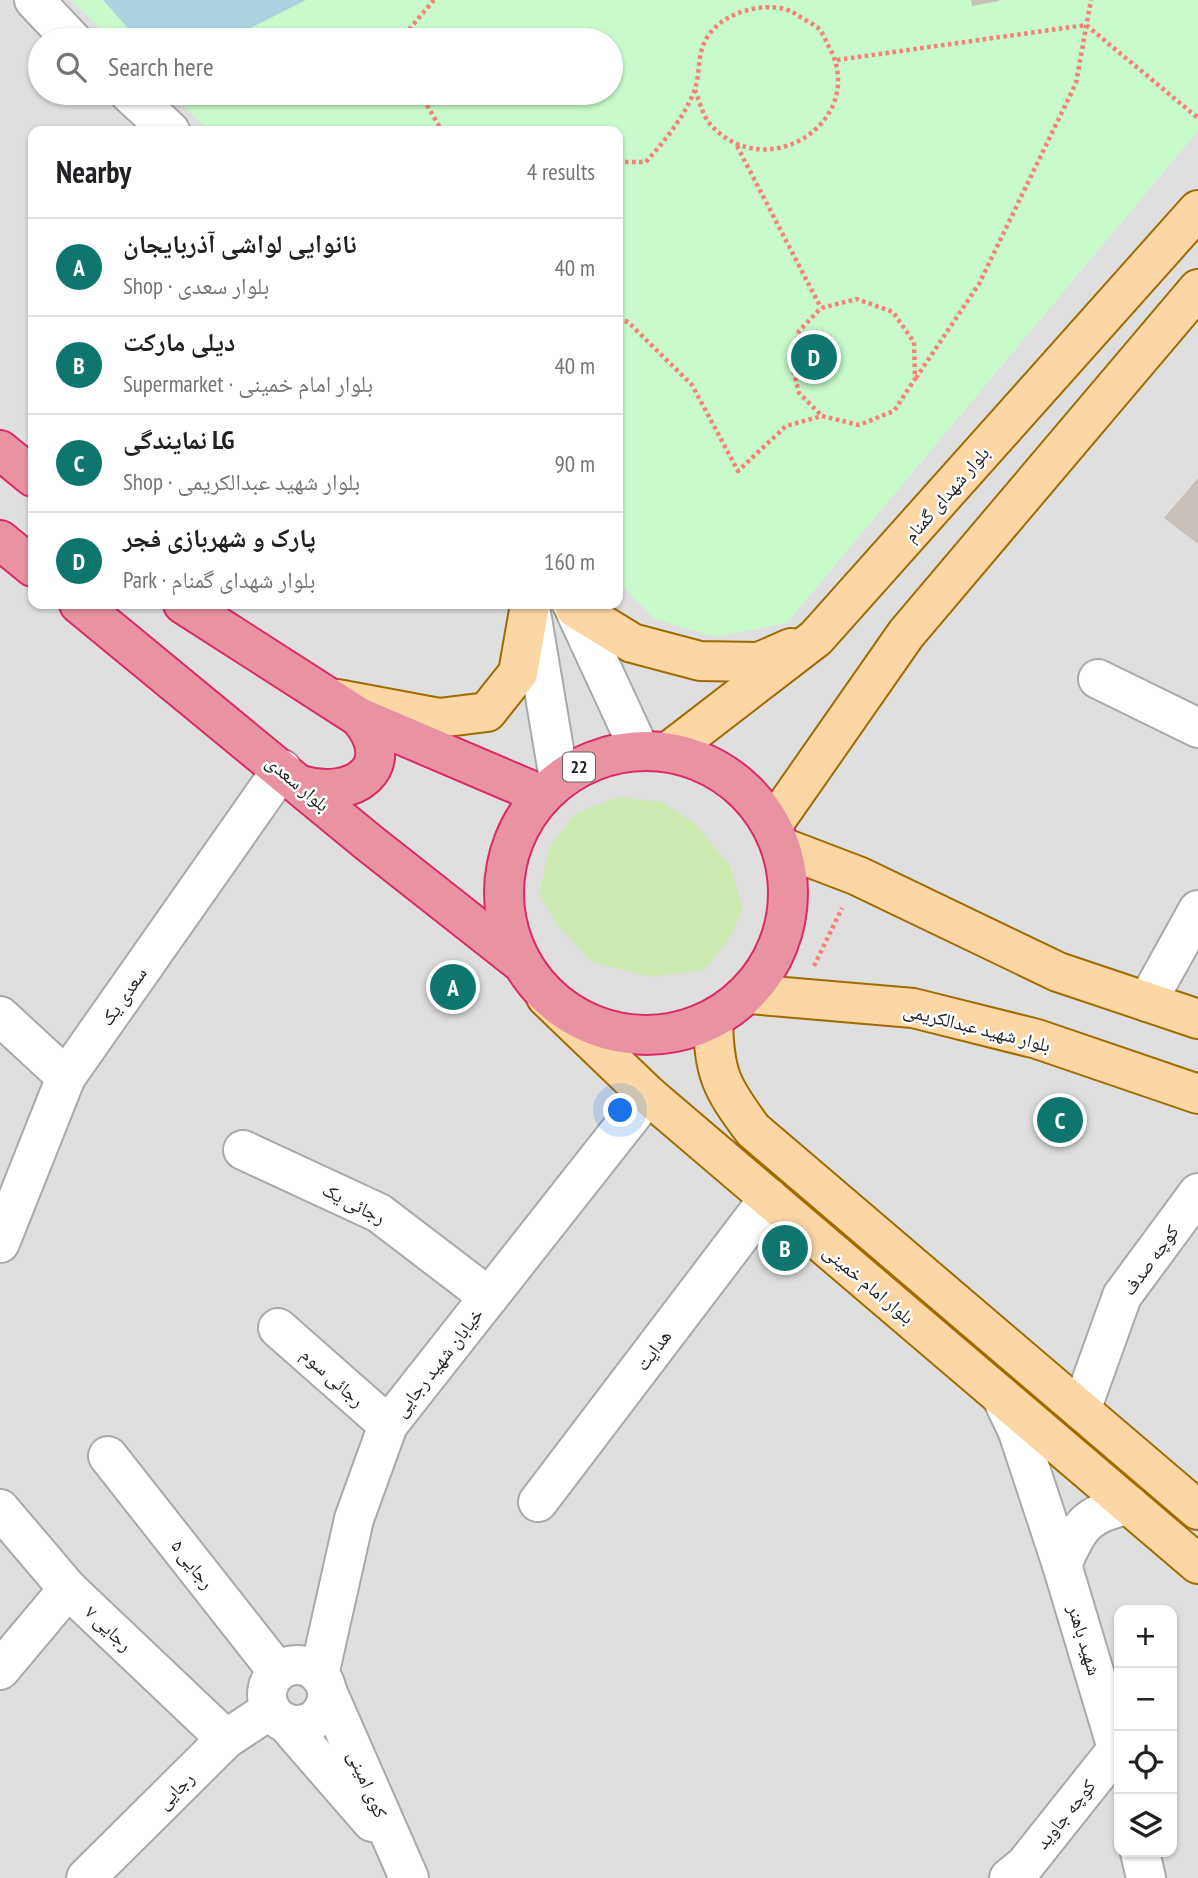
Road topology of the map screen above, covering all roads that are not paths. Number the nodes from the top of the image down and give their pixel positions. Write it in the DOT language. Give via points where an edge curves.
graph roads {
  1 [pos="34,0"];
  2 [pos="61,28"];
  3 [pos="142,105"];
  4 [pos="165,126"];
  5 [pos="1198,209"];
  6 [pos="1198,289"];
  7 [pos="0,450"];
  8 [pos="28,473"];
  9 [pos="0,540"];
  10 [pos="28,563"];
  11 [pos="85,609"];
  12 [pos="198,609"];
  13 [pos="528,609"];
  14 [pos="530,609"];
  15 [pos="576,609"];
  16 [pos="579,609"];
  17 [pos="816,638"];
  18 [pos="1098,679"];
  19 [pos="324,696"];
  20 [pos="359,717"];
  21 [pos="1198,728"];
  22 [pos="654,752"];
  23 [pos="291,777"];
  24 [pos="551,787"];
  25 [pos="777,837"];
  26 [pos="1198,910"];
  27 [pos="519,961"];
  28 [pos="749,993"];
  29 [pos="546,997"];
  30 [pos="1147,1002"];
  31 [pos="0,1016"];
  32 [pos="1198,1019"];
  33 [pos="713,1020"];
  34 [pos="66,1077"];
  35 [pos="1198,1094"];
  36 [pos="648,1095"];
  37 [pos="243,1150"];
  38 [pos="1198,1193"];
  39 [pos="769,1198"];
  40 [pos="0,1243"];
  41 [pos="489,1297"];
  42 [pos="278,1328"];
  43 [pos="1001,1395"];
  44 [pos="1069,1400"];
  45 [pos="1031,1422"];
  46 [pos="388,1426"];
  47 [pos="1127,1450"];
  48 [pos="108,1456"];
  49 [pos="1115,1493"];
  50 [pos="538,1502"];
  51 [pos="0,1509"];
  52 [pos="1198,1510"];
  53 [pos="1198,1564"];
  54 [pos="1062,1565"];
  55 [pos="68,1589"];
  56 [pos="0,1670"];
  57 [pos="278,1672"];
  58 [pos="323,1683"];
  59 [pos="278,1716"];
  60 [pos="1114,1736"];
  61 [pos="226,1739"];
  62 [pos="1114,1758"];
  63 [pos="1141,1857"];
  64 [pos="403,1864"];
  65 [pos="86,1878"];
  66 [pos="1009,1878"];
  67 [pos="1146,1878"];
  1 -- 2 [label="street"];
  3 -- 4 [label="street"];
  5 -- 17 [label="main road, بلوار شهدای گمنام"];
  6 -- 25 [label="main road" via="906,634"];
  7 -- 8 [label="highway"];
  9 -- 10 [label="highway"];
  11 -- 23 [label="highway, بلوار سعدی / 22"];
  12 -- 19 [label="highway, 22"];
  13 -- 19 [label="main road" via="518,673 487,712 439,718"];
  14 -- 24 [label="street"];
  15 -- 22 [label="street"];
  16 -- 17 [label="main road" via="632,643 700,662 759,662"];
  17 -- 22 [label="main road, بلوار شهدای گمنام"];
  18 -- 21 [label="street"];
  19 -- 20 [label="highway, 22"];
  20 -- 23 [label="highway" via="374,742 374,756 362,780 337,791"];
  20 -- 24 [label="highway, 22"];
  22 -- 24 [label="highway, 22" via="611,754 584,764"];
  22 -- 25 [label="highway, 22" via="710,766 746,792"];
  23 -- 27 [label="highway, بلوار سعدی / 22"];
  23 -- 34 [label="street, سعدی یک"];
  24 -- 27 [label="highway, 22" via="516,831 503,874 504,919"];
  25 -- 28 [label="highway, 22" via="789,886 786,925 772,962"];
  25 -- 30 [label="main road" via="1058,972"];
  26 -- 30 [label="street"];
  27 -- 29 [label="highway, 22"];
  28 -- 33 [label="highway, 22"];
  28 -- 35 [label="main road, بلوار شهید عبدالکریمی" via="913,1008 1037,1039"];
  29 -- 33 [label="highway, 22" via="583,1022 626,1036 670,1035"];
  29 -- 36 [label="main road, بلوار امام خمینی"];
  30 -- 32 [label="main road"];
  31 -- 34 [label="street"];
  33 -- 44 [label="main road" via="714,1062 729,1098 753,1130"];
  34 -- 40 [label="street, سعدی یک"];
  36 -- 39 [label="main road, بلوار امام خمینی"];
  36 -- 41 [label="street, خیابان شهید رجایی"];
  37 -- 41 [label="street, رجائی یک" via="379,1213"];
  38 -- 44 [label="street, کوچه صدف" via="1122,1296"];
  39 -- 43 [label="main road, بلوار امام خمینی"];
  39 -- 50 [label="street, هدایت"];
  41 -- 46 [label="street, خیابان شهید رجایی"];
  42 -- 46 [label="street, رجائی سوم"];
  43 -- 45 [label="main road, بلوار امام خمینی"];
  43 -- 54 [label="street, شهید باهنر" via="1018,1432"];
  44 -- 45 [label="main road"];
  44 -- 47 [label="main road"];
  45 -- 49 [label="main road, بلوار امام خمینی"];
  46 -- 58 [label="street, خیابان شهید رجایی" via="354,1519"];
  47 -- 49 [label="main road"];
  47 -- 52 [label="main road"];
  48 -- 57 [label="street, رجایی ۵"];
  49 -- 53 [label="main road, بلوار امام خمینی"];
  49 -- 54 [label="street" via="1107,1509 1087,1520 1074,1535"];
  51 -- 55 [label="street, رجایی ۷"];
  54 -- 60 [label="street, شهید باهنر"];
  55 -- 56 [label="street"];
  55 -- 61 [label="street, رجایی ۷"];
  57 -- 58 [label="street" via="299,1665"];
  57 -- 59 [label="street" via="267,1689"];
  58 -- 59 [label="street" via="323,1711 316,1719 306,1724"];
  58 -- 64 [label="street, کوی امینی"];
  59 -- 61 [label="street, رجایی"];
  59 -- 64 [label="street"];
  61 -- 65 [label="street, رجایی"];
  62 -- 66 [label="street, کوچه جاوید"];
  63 -- 67 [label="street"];
}
